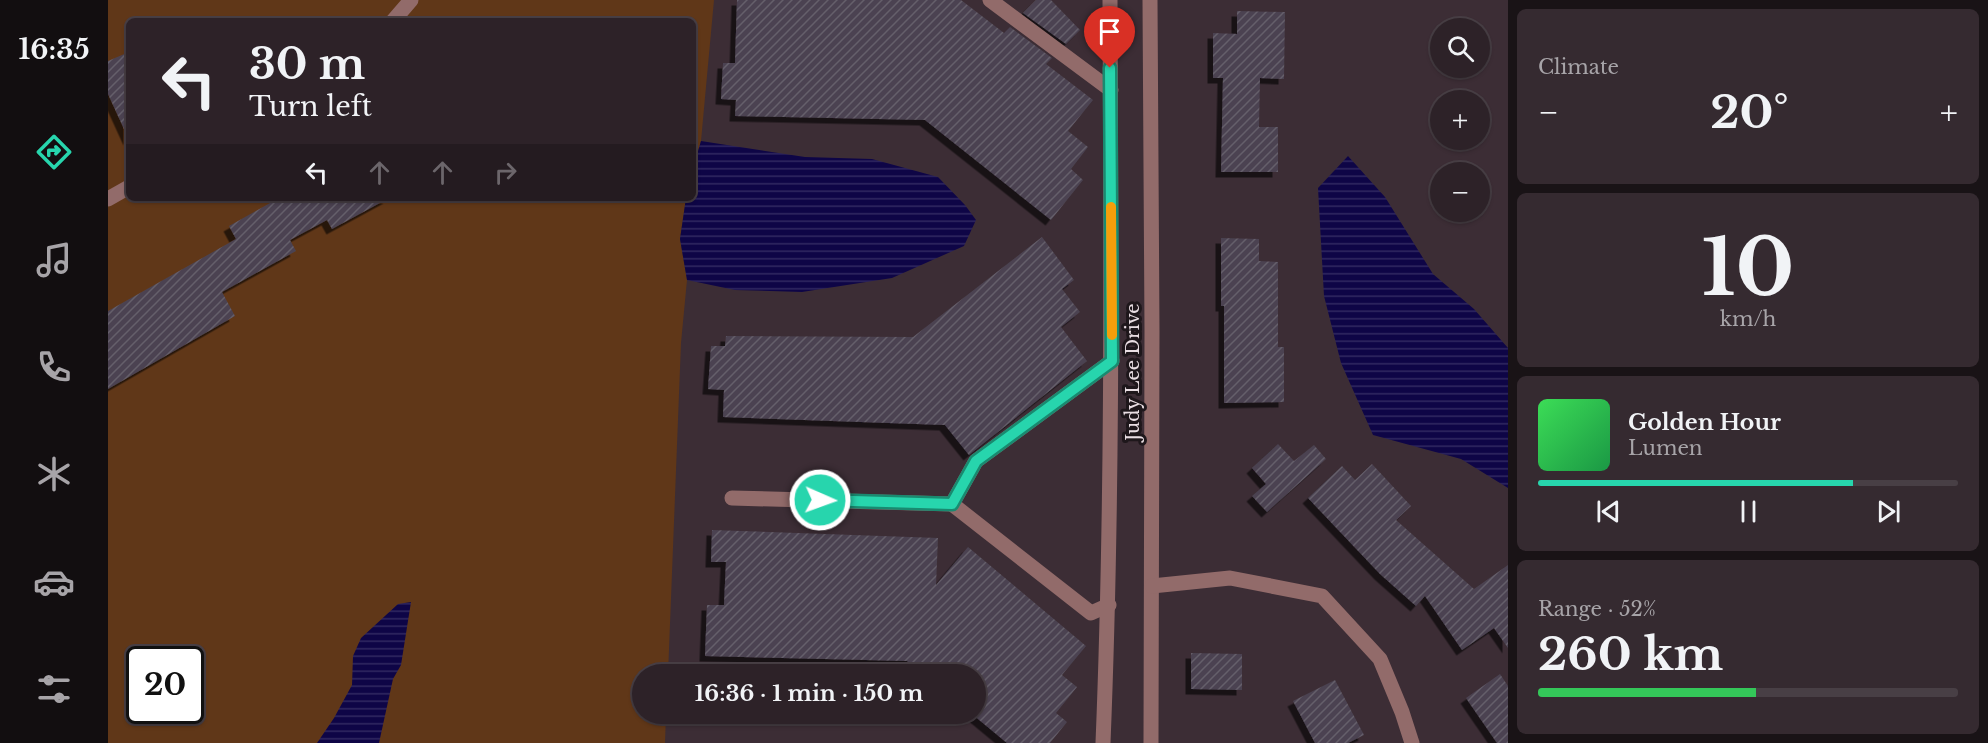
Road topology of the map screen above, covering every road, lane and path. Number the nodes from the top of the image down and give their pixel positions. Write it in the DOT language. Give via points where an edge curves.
graph roads {
  1 [pos="411,0"];
  2 [pos="990,0"];
  3 [pos="1110,0"];
  4 [pos="1150,0"];
  5 [pos="396,18"];
  6 [pos="1111,90"];
  7 [pos="126,189"];
  8 [pos="108,199"];
  9 [pos="1112,361"];
  10 [pos="732,498"];
  11 [pos="952,504"];
  12 [pos="1152,586"];
  13 [pos="1109,605"];
  14 [pos="1103,743"];
  15 [pos="1151,743"];
  16 [pos="1412,743"];
  1 -- 5 [label="street"];
  2 -- 6 [label="street"];
  3 -- 6 [label="street"];
  4 -- 12 [label="street, Judy Lee Drive"];
  6 -- 9 [label="street"];
  7 -- 8 [label="street"];
  9 -- 11 [label="street" via="976,461"];
  9 -- 13 [label="street"];
  10 -- 11 [label="street"];
  11 -- 13 [label="street" via="1091,613"];
  12 -- 15 [label="street, Judy Lee Drive"];
  12 -- 16 [label="street" via="1230,578 1322,596 1380,659"];
  13 -- 14 [label="street"];
}
